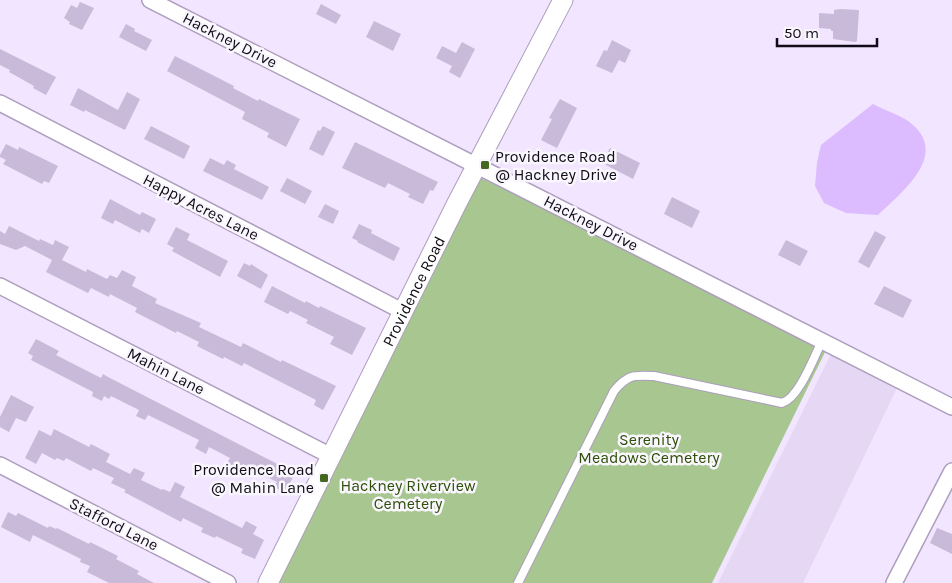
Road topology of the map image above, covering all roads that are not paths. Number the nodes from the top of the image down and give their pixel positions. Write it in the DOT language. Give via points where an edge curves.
graph roads {
  1 [pos="150,0"];
  2 [pos="563,0"];
  3 [pos="0,103"];
  4 [pos="476,165"];
  5 [pos="0,286"];
  6 [pos="402,311"];
  7 [pos="822,341"];
  8 [pos="952,407"];
  9 [pos="331,456"];
  10 [pos="0,465"];
  11 [pos="952,471"];
  12 [pos="228,583"];
  13 [pos="268,583"];
  14 [pos="518,583"];
  15 [pos="894,583"];
  1 -- 4 [label="street, Hackney Drive"];
  2 -- 4 [label="street, Providence Road"];
  3 -- 6 [label="street, Happy Acres Lane"];
  4 -- 6 [label="street, Providence Road"];
  4 -- 7 [label="street, Hackney Drive"];
  5 -- 9 [label="street, Mahin Lane"];
  6 -- 9 [label="street, Providence Road"];
  7 -- 8 [label="street, Hackney Drive"];
  7 -- 14 [label="lane" via="799,388 782,403 654,376 635,375 621,382"];
  9 -- 13 [label="street, Providence Road"];
  10 -- 12 [label="street, Stafford Lane"];
  11 -- 15 [label="street"];
}
